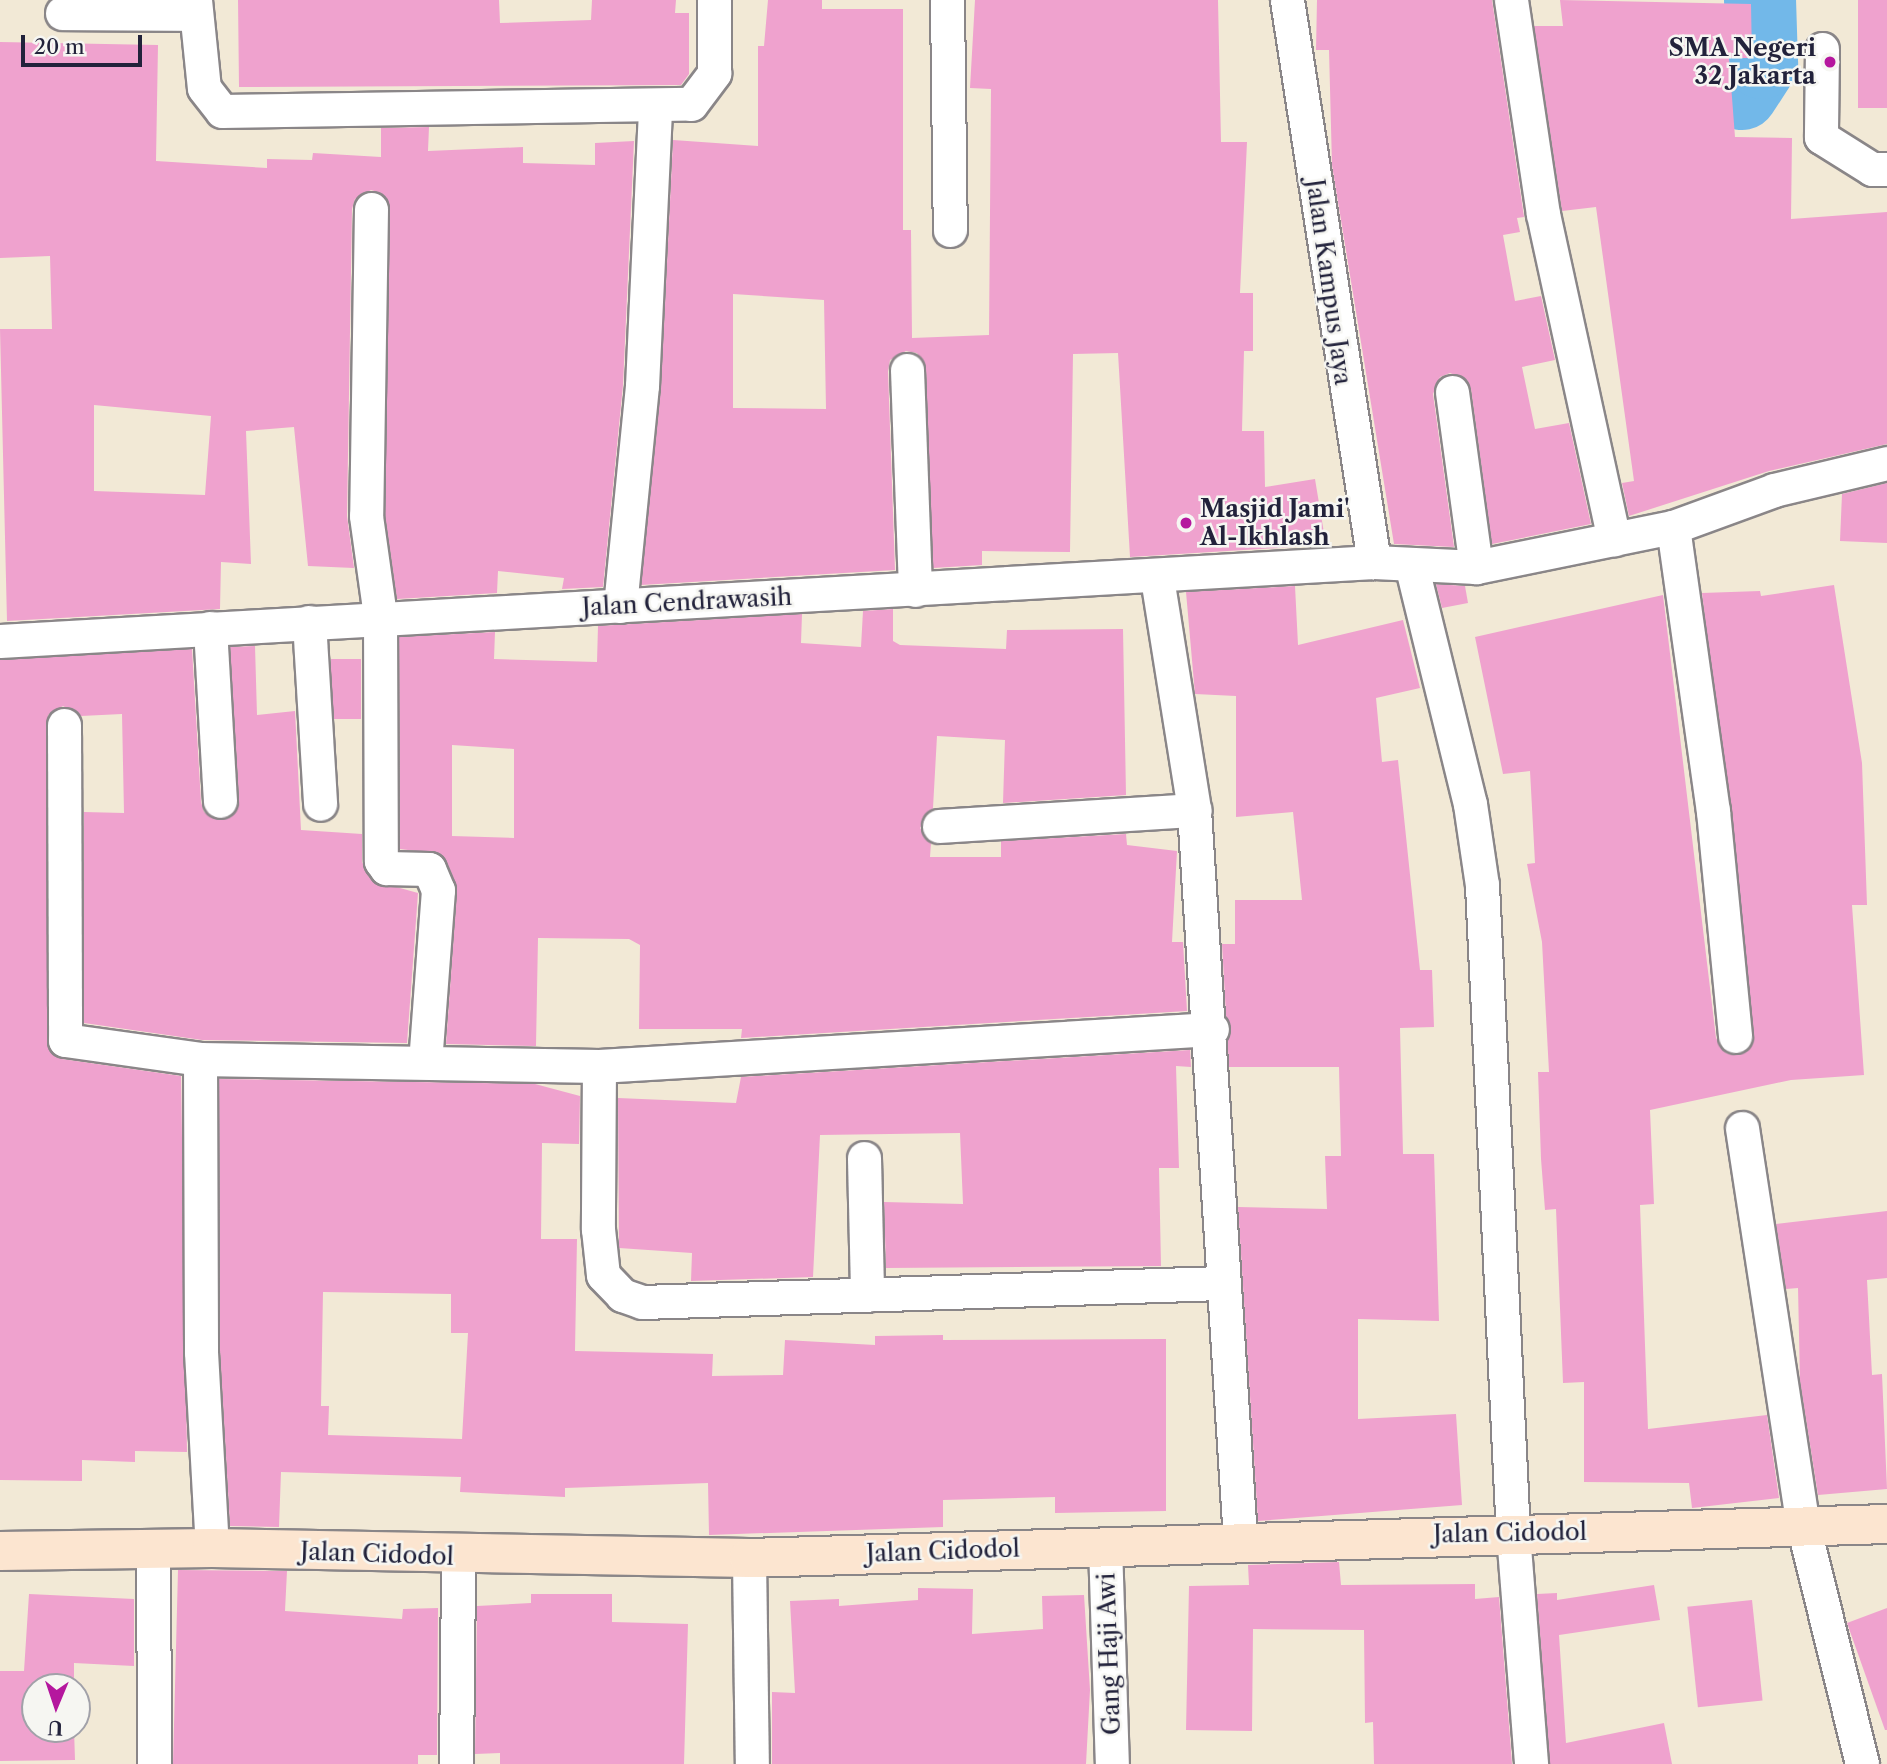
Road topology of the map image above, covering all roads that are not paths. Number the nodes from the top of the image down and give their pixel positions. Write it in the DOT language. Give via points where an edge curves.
graph roads {
  1 [pos="714,0"];
  2 [pos="947,0"];
  3 [pos="1287,0"];
  4 [pos="1511,0"];
  5 [pos="195,7"];
  6 [pos="62,13"];
  7 [pos="1822,50"];
  8 [pos="655,107"];
  9 [pos="1887,169"];
  10 [pos="371,209"];
  11 [pos="950,230"];
  12 [pos="907,370"];
  13 [pos="1452,392"];
  14 [pos="1873,465"];
  15 [pos="1673,527"];
  16 [pos="1614,539"];
  17 [pos="1374,562"];
  18 [pos="1476,567"];
  19 [pos="1412,568"];
  20 [pos="1157,578"];
  21 [pos="915,590"];
  22 [pos="620,606"];
  23 [pos="380,616"];
  24 [pos="309,622"];
  25 [pos="210,628"];
  26 [pos="0,641"];
  27 [pos="64,725"];
  28 [pos="220,801"];
  29 [pos="320,804"];
  30 [pos="1194,810"];
  31 [pos="939,826"];
  32 [pos="1212,1029"];
  33 [pos="1735,1036"];
  34 [pos="200,1059"];
  35 [pos="425,1062"];
  36 [pos="599,1066"];
  37 [pos="1742,1128"];
  38 [pos="863,1158"];
  39 [pos="1222,1283"];
  40 [pos="867,1294"];
  41 [pos="1887,1524"];
  42 [pos="1803,1525"];
  43 [pos="1513,1534"];
  44 [pos="1240,1539"];
  45 [pos="1105,1545"];
  46 [pos="212,1548"];
  47 [pos="0,1551"];
  48 [pos="153,1553"];
  49 [pos="458,1557"];
  50 [pos="749,1558"];
  51 [pos="153,1764"];
  52 [pos="456,1764"];
  53 [pos="752,1764"];
  54 [pos="1112,1764"];
  55 [pos="1531,1764"];
  56 [pos="1862,1764"];
  1 -- 8 [label="street" via="712,83 691,104"];
  2 -- 11 [label="street"];
  3 -- 17 [label="street, Jalan Kampus Jaya"];
  4 -- 16 [label="street" via="1546,227"];
  5 -- 6 [label="street"];
  5 -- 8 [label="street" via="204,88 222,111"];
  7 -- 9 [label="street" via="1821,137 1872,169"];
  8 -- 22 [label="street" via="642,386"];
  10 -- 23 [label="street" via="366,516"];
  12 -- 21 [label="street"];
  13 -- 18 [label="street"];
  14 -- 15 [label="street, Jalan Cendrawasih" via="1774,490"];
  15 -- 16 [label="street, Jalan Cendrawasih"];
  15 -- 33 [label="street" via="1713,811"];
  16 -- 18 [label="street, Jalan Cendrawasih"];
  17 -- 19 [label="street, Jalan Cendrawasih"];
  17 -- 20 [label="street, Jalan Cendrawasih"];
  18 -- 19 [label="street, Jalan Cendrawasih"];
  19 -- 43 [label="street" via="1469,804 1482,885"];
  20 -- 21 [label="street, Jalan Cendrawasih"];
  20 -- 30 [label="street"];
  21 -- 22 [label="street, Jalan Cendrawasih"];
  22 -- 23 [label="street, Jalan Cendrawasih"];
  23 -- 24 [label="street, Jalan Cendrawasih"];
  23 -- 35 [label="street" via="381,861 386,868 429,869 438,890"];
  24 -- 25 [label="street, Jalan Cendrawasih"];
  24 -- 29 [label="street"];
  25 -- 26 [label="street, Jalan Cendrawasih"];
  25 -- 28 [label="street"];
  27 -- 34 [label="street" via="65,1040"];
  30 -- 31 [label="street"];
  30 -- 32 [label="street"];
  32 -- 36 [label="street"];
  32 -- 39 [label="street"];
  34 -- 35 [label="street"];
  34 -- 46 [label="street" via="201,1352"];
  35 -- 36 [label="street"];
  36 -- 40 [label="street" via="598,1229 611,1288 642,1302"];
  37 -- 42 [label="street"];
  38 -- 40 [label="street"];
  39 -- 40 [label="street"];
  39 -- 44 [label="street"];
  41 -- 42 [label="street, Jalan Cidodol"];
  42 -- 43 [label="street, Jalan Cidodol"];
  42 -- 56 [label="street"];
  43 -- 44 [label="street, Jalan Cidodol"];
  43 -- 55 [label="street"];
  44 -- 45 [label="street, Jalan Cidodol"];
  45 -- 50 [label="street, Jalan Cidodol"];
  45 -- 54 [label="street, Gang Haji Awi"];
  46 -- 48 [label="street, Jalan Cidodol"];
  46 -- 49 [label="street, Jalan Cidodol"];
  47 -- 48 [label="street, Jalan Cidodol"];
  48 -- 51 [label="street"];
  49 -- 50 [label="street, Jalan Cidodol"];
  49 -- 52 [label="street"];
  50 -- 53 [label="street"];
}
